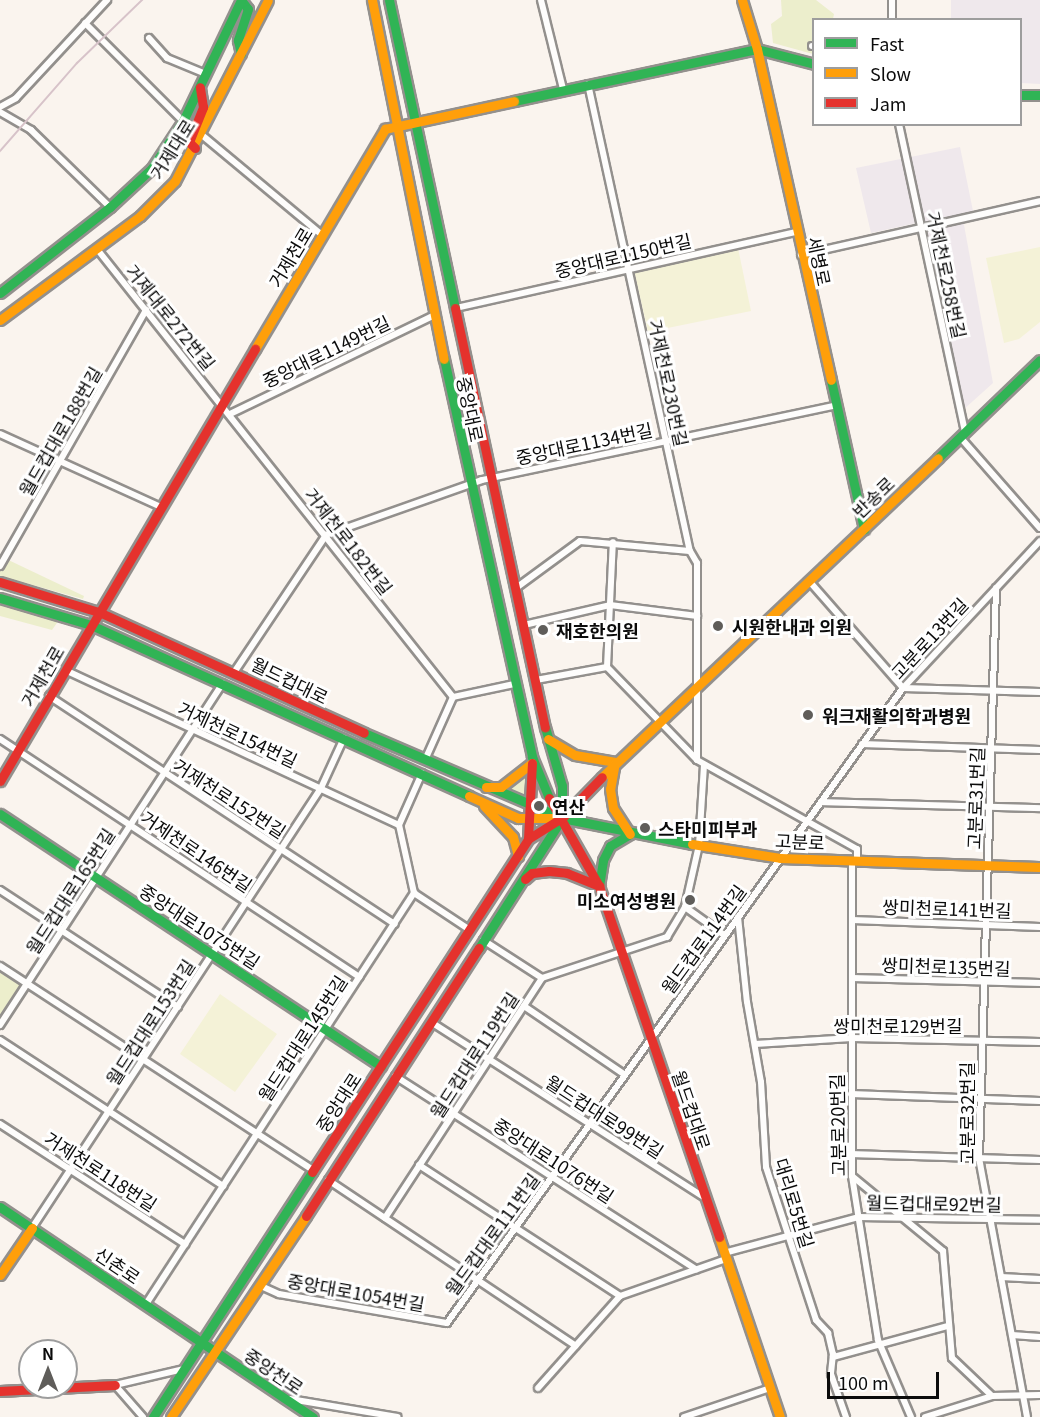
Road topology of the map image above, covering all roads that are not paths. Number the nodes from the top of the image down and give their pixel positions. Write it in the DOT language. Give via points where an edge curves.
graph roads {
  1 [pos="107,0"];
  2 [pos="241,0"];
  3 [pos="268,0"];
  4 [pos="372,0"];
  5 [pos="389,0"];
  6 [pos="541,0"];
  7 [pos="742,0"];
  8 [pos="892,0"];
  9 [pos="892,18"];
  10 [pos="85,23"];
  11 [pos="149,38"];
  12 [pos="757,49"];
  13 [pos="241,54"];
  14 [pos="812,64"];
  15 [pos="206,74"];
  16 [pos="588,84"];
  17 [pos="200,87"];
  18 [pos="563,89"];
  19 [pos="1022,95"];
  20 [pos="1040,95"];
  21 [pos="0,107"];
  22 [pos="0,112"];
  23 [pos="416,120"];
  24 [pos="183,121"];
  25 [pos="395,126"];
  26 [pos="899,126"];
  27 [pos="202,135"];
  28 [pos="195,148"];
  29 [pos="1040,201"];
  30 [pos="110,207"];
  31 [pos="921,228"];
  32 [pos="796,231"];
  33 [pos="322,235"];
  34 [pos="97,249"];
  35 [pos="801,255"];
  36 [pos="629,269"];
  37 [pos="0,293"];
  38 [pos="456,308"];
  39 [pos="146,310"];
  40 [pos="435,315"];
  41 [pos="0,320"];
  42 [pos="1040,360"];
  43 [pos="222,404"];
  44 [pos="834,406"];
  45 [pos="230,414"];
  46 [pos="0,434"];
  47 [pos="962,435"];
  48 [pos="666,441"];
  49 [pos="60,461"];
  50 [pos="486,479"];
  51 [pos="469,485"];
  52 [pos="161,507"];
  53 [pos="1040,528"];
  54 [pos="864,529"];
  55 [pos="326,535"];
  56 [pos="1040,541"];
  57 [pos="613,542"];
  58 [pos="690,551"];
  59 [pos="0,566"];
  60 [pos="0,582"];
  61 [pos="810,582"];
  62 [pos="516,588"];
  63 [pos="996,588"];
  64 [pos="0,598"];
  65 [pos="610,605"];
  66 [pos="99,612"];
  67 [pos="697,616"];
  68 [pos="91,625"];
  69 [pos="524,625"];
  70 [pos="607,667"];
  71 [pos="64,670"];
  72 [pos="235,672"];
  73 [pos="536,680"];
  74 [pos="223,683"];
  75 [pos="514,684"];
  76 [pos="903,687"];
  77 [pos="696,690"];
  78 [pos="993,690"];
  79 [pos="1040,692"];
  80 [pos="49,696"];
  81 [pos="453,697"];
  82 [pos="658,721"];
  83 [pos="193,730"];
  84 [pos="344,738"];
  85 [pos="0,739"];
  86 [pos="548,739"];
  87 [pos="862,744"];
  88 [pos="992,748"];
  89 [pos="18,750"];
  90 [pos="1040,750"];
  91 [pos="425,760"];
  92 [pos="532,760"];
  93 [pos="697,760"];
  94 [pos="615,762"];
  95 [pos="704,765"];
  96 [pos="165,773"];
  97 [pos="422,774"];
  98 [pos="0,781"];
  99 [pos="483,787"];
  100 [pos="321,788"];
  101 [pos="471,796"];
  102 [pos="821,802"];
  103 [pos="530,807"];
  104 [pos="989,807"];
  105 [pos="1040,808"];
  106 [pos="0,814"];
  107 [pos="562,818"];
  108 [pos="529,820"];
  109 [pos="807,820"];
  110 [pos="131,825"];
  111 [pos="399,825"];
  112 [pos="630,834"];
  113 [pos="528,839"];
  114 [pos="699,845"];
  115 [pos="281,849"];
  116 [pos="518,856"];
  117 [pos="780,858"];
  118 [pos="855,860"];
  119 [pos="988,865"];
  120 [pos="1040,867"];
  121 [pos="97,878"];
  122 [pos="517,885"];
  123 [pos="599,886"];
  124 [pos="0,890"];
  125 [pos="414,893"];
  126 [pos="246,902"];
  127 [pos="685,907"];
  128 [pos="738,916"];
  129 [pos="852,920"];
  130 [pos="395,924"];
  131 [pos="985,925"];
  132 [pos="1040,927"];
  133 [pos="62,930"];
  134 [pos="470,930"];
  135 [pos="724,935"];
  136 [pos="483,940"];
  137 [pos="621,951"];
  138 [pos="212,953"];
  139 [pos="0,966"];
  140 [pos="359,977"];
  141 [pos="542,978"];
  142 [pos="852,978"];
  143 [pos="984,982"];
  144 [pos="1040,983"];
  145 [pos="27,984"];
  146 [pos="178,1006"];
  147 [pos="524,1006"];
  148 [pos="431,1022"];
  149 [pos="0,1026"];
  150 [pos="325,1029"];
  151 [pos="650,1038"];
  152 [pos="852,1038"];
  153 [pos="0,1040"];
  154 [pos="981,1041"];
  155 [pos="1040,1042"];
  156 [pos="755,1044"];
  157 [pos="143,1059"];
  158 [pos="489,1059"];
  159 [pos="381,1066"];
  160 [pos="625,1075"];
  161 [pos="395,1076"];
  162 [pos="851,1094"];
  163 [pos="980,1099"];
  164 [pos="1040,1101"];
  165 [pos="110,1110"];
  166 [pos="454,1113"];
  167 [pos="0,1124"];
  168 [pos="589,1125"];
  169 [pos="257,1134"];
  170 [pos="850,1154"];
  171 [pos="979,1158"];
  172 [pos="1040,1160"];
  173 [pos="419,1165"];
  174 [pos="70,1170"];
  175 [pos="313,1170"];
  176 [pos="552,1176"];
  177 [pos="852,1176"];
  178 [pos="328,1180"];
  179 [pos="223,1186"];
  180 [pos="705,1197"];
  181 [pos="0,1207"];
  182 [pos="902,1216"];
  183 [pos="858,1217"];
  184 [pos="385,1218"];
  185 [pos="990,1218"];
  186 [pos="1040,1220"];
  187 [pos="32,1228"];
  188 [pos="515,1228"];
  189 [pos="789,1234"];
  190 [pos="185,1244"];
  191 [pos="725,1256"];
  192 [pos="696,1269"];
  193 [pos="0,1275"];
  194 [pos="1001,1277"];
  195 [pos="478,1279"];
  196 [pos="1040,1279"];
  197 [pos="261,1286"];
  198 [pos="620,1296"];
  199 [pos="146,1304"];
  200 [pos="447,1323"];
  201 [pos="948,1326"];
  202 [pos="1012,1335"];
  203 [pos="1040,1337"];
  204 [pos="201,1342"];
  205 [pos="878,1342"];
  206 [pos="576,1346"];
  207 [pos="216,1351"];
  208 [pos="833,1357"];
  209 [pos="184,1369"];
  210 [pos="115,1385"];
  211 [pos="538,1388"];
  212 [pos="770,1388"];
  213 [pos="0,1391"];
  214 [pos="1022,1394"];
  215 [pos="1040,1395"];
  216 [pos="992,1396"];
  217 [pos="283,1398"];
  218 [pos="143,1417"];
  219 [pos="153,1417"];
  220 [pos="171,1417"];
  221 [pos="313,1417"];
  222 [pos="398,1417"];
  223 [pos="684,1417"];
  224 [pos="780,1417"];
  225 [pos="846,1417"];
  226 [pos="911,1417"];
  227 [pos="925,1417"];
  228 [pos="1027,1417"];
  1 -- 10 [label="street"];
  2 -- 13 [label="main road" via="248,9 238,40"];
  2 -- 15 [label="main road, 거제대로"];
  3 -- 13 [label="main road, 거제대로"];
  4 -- 25 [label="main road, 중앙대로"];
  5 -- 23 [label="main road, 중앙대로"];
  6 -- 18 [label="street"];
  7 -- 12 [label="main road, 세병로"];
  8 -- 9 [label="street"];
  10 -- 21 [label="street" via="16,98"];
  10 -- 24 [label="street"];
  11 -- 15 [label="street" via="167,58"];
  12 -- 14 [label="main road, 거제천로"];
  12 -- 16 [label="main road, 거제천로"];
  12 -- 32 [label="main road, 세병로"];
  13 -- 27 [label="main road, 거제대로"];
  15 -- 17 [label="main road, 거제대로"];
  16 -- 18 [label="main road, 거제천로"];
  16 -- 36 [label="street, 거제천로230번길"];
  17 -- 24 [label="main road, 거제대로"];
  17 -- 28 [label="main road" via="202,107 189,142"];
  18 -- 23 [label="main road, 거제천로"];
  19 -- 20 [label="main road"];
  22 -- 30 [label="street" via="31,130"];
  23 -- 25 [label="main road, 거제천로"];
  23 -- 38 [label="main road, 중앙대로"];
  24 -- 30 [label="main road, 거제대로" via="152,168"];
  25 -- 33 [label="main road, 거제천로" via="385,129"];
  25 -- 40 [label="main road, 중앙대로"];
  26 -- 31 [label="street, 거제천로258번길"];
  27 -- 28 [label="main road, 거제대로"];
  27 -- 33 [label="street"];
  28 -- 34 [label="main road, 거제대로" via="165,193"];
  29 -- 31 [label="street"];
  30 -- 37 [label="main road, 거제대로"];
  31 -- 35 [label="street"];
  31 -- 47 [label="street, 거제천로258번길"];
  32 -- 35 [label="main road, 세병로"];
  32 -- 36 [label="street, 중앙대로1150번길"];
  33 -- 43 [label="main road, 거제천로"];
  34 -- 39 [label="street, 거제대로272번길"];
  34 -- 41 [label="main road, 거제대로"];
  35 -- 44 [label="main road, 세병로"];
  36 -- 38 [label="street, 중앙대로1150번길"];
  36 -- 48 [label="street, 거제천로230번길"];
  38 -- 50 [label="main road, 중앙대로"];
  39 -- 43 [label="street, 거제대로272번길"];
  39 -- 49 [label="street, 월드컵대로188번길"];
  40 -- 45 [label="street, 중앙대로1149번길"];
  40 -- 51 [label="main road, 중앙대로"];
  42 -- 47 [label="main road, 반송로"];
  43 -- 45 [label="street, 거제천로182번길"];
  43 -- 52 [label="main road, 거제천로"];
  44 -- 48 [label="street, 중앙대로1134번길"];
  44 -- 54 [label="main road, 세병로"];
  45 -- 55 [label="street, 거제천로182번길"];
  46 -- 49 [label="street"];
  47 -- 53 [label="street"];
  47 -- 54 [label="main road, 반송로"];
  48 -- 50 [label="street, 중앙대로1134번길"];
  48 -- 58 [label="street, 거제천로230번길"];
  49 -- 52 [label="street"];
  49 -- 59 [label="street, 월드컵대로188번길"];
  50 -- 51 [label="street, 중앙대로1134번길"];
  50 -- 62 [label="main road, 중앙대로"];
  51 -- 55 [label="street, 중앙대로1134번길"];
  51 -- 75 [label="main road, 중앙대로"];
  52 -- 66 [label="main road, 거제천로"];
  54 -- 61 [label="main road, 반송로"];
  55 -- 72 [label="street"];
  55 -- 81 [label="street, 거제천로182번길"];
  56 -- 63 [label="street, 고분로13번길"];
  57 -- 58 [label="street"];
  57 -- 62 [label="street" via="580,541"];
  57 -- 65 [label="street"];
  58 -- 67 [label="street, 거제천로230번길" via="697,563"];
  60 -- 66 [label="main road, 월드컵대로"];
  61 -- 76 [label="street"];
  61 -- 77 [label="main road, 반송로"];
  62 -- 69 [label="main road, 중앙대로"];
  63 -- 76 [label="street, 고분로13번길"];
  63 -- 78 [label="street, 고분로31번길"];
  64 -- 68 [label="main road, 월드컵대로"];
  65 -- 67 [label="street"];
  65 -- 69 [label="street"];
  65 -- 70 [label="street"];
  66 -- 68 [label="main road, 거제천로"];
  66 -- 72 [label="main road, 월드컵대로"];
  67 -- 77 [label="street, 거제천로230번길"];
  68 -- 71 [label="main road, 거제천로"];
  68 -- 74 [label="main road, 월드컵대로"];
  69 -- 73 [label="main road, 중앙대로"];
  70 -- 73 [label="street"];
  70 -- 82 [label="street"];
  71 -- 80 [label="main road, 거제천로"];
  71 -- 83 [label="street, 거제천로154번길"];
  72 -- 91 [label="main road, 월드컵대로"];
  73 -- 86 [label="main road, 중앙대로"];
  74 -- 83 [label="street, 월드컵대로165번길"];
  74 -- 84 [label="main road, 월드컵대로"];
  75 -- 81 [label="street"];
  75 -- 92 [label="main road, 중앙대로"];
  76 -- 78 [label="street"];
  76 -- 87 [label="street, 고분로13번길"];
  77 -- 82 [label="main road, 반송로"];
  77 -- 93 [label="street, 거제천로230번길"];
  78 -- 79 [label="street"];
  78 -- 88 [label="street, 고분로31번길"];
  80 -- 89 [label="main road, 거제천로"];
  80 -- 96 [label="street, 거제천로152번길"];
  81 -- 91 [label="street"];
  82 -- 93 [label="street"];
  82 -- 94 [label="main road, 반송로"];
  83 -- 96 [label="street, 월드컵대로165번길"];
  83 -- 100 [label="street, 거제천로154번길"];
  84 -- 97 [label="main road, 월드컵대로"];
  84 -- 100 [label="street, 월드컵대로153번길"];
  85 -- 89 [label="street, 거제천로146번길"];
  86 -- 94 [label="main road" via="575,755"];
  86 -- 107 [label="main road, 중앙대로" via="562,786"];
  87 -- 88 [label="street"];
  87 -- 102 [label="street, 고분로13번길"];
  88 -- 90 [label="street"];
  88 -- 104 [label="street, 고분로31번길"];
  89 -- 98 [label="main road, 거제천로"];
  89 -- 110 [label="street, 거제천로146번길"];
  91 -- 99 [label="main road, 월드컵대로"];
  92 -- 99 [label="main road" via="501,787"];
  92 -- 103 [label="main road"];
  92 -- 107 [label="main road, 중앙대로"];
  93 -- 95 [label="street"];
  94 -- 107 [label="main road, 반송로"];
  94 -- 112 [label="main road" via="610,789 613,808"];
  95 -- 109 [label="street"];
  95 -- 114 [label="street"];
  96 -- 110 [label="street, 월드컵대로165번길"];
  96 -- 115 [label="street, 거제천로152번길"];
  97 -- 101 [label="main road, 월드컵대로"];
  97 -- 111 [label="street"];
  99 -- 103 [label="main road, 월드컵대로"];
  100 -- 111 [label="street, 거제천로154번길"];
  100 -- 115 [label="street, 월드컵대로153번길"];
  101 -- 108 [label="main road, 월드컵대로"];
  101 -- 116 [label="main road" via="502,823 516,843"];
  102 -- 104 [label="street"];
  102 -- 109 [label="street, 고분로13번길"];
  103 -- 107 [label="main road, 월드컵대로"];
  103 -- 108 [label="main road"];
  104 -- 105 [label="street"];
  104 -- 119 [label="street, 고분로31번길"];
  106 -- 121 [label="main road, 중앙대로1075번길"];
  107 -- 108 [label="main road, 월드컵대로"];
  107 -- 112 [label="main road, 고분로"];
  107 -- 113 [label="main road, 중앙대로"];
  107 -- 122 [label="main road, 중앙대로"];
  107 -- 123 [label="main road, 월드컵대로"];
  108 -- 113 [label="main road"];
  109 -- 117 [label="street, 고분로13번길"];
  109 -- 118 [label="street" via="857,849"];
  110 -- 121 [label="street, 월드컵대로165번길"];
  110 -- 126 [label="street, 거제천로146번길"];
  111 -- 125 [label="street"];
  112 -- 114 [label="main road, 고분로"];
  112 -- 123 [label="main road" via="610,846 603,860"];
  113 -- 116 [label="main road, 중앙대로"];
  114 -- 117 [label="main road, 고분로"];
  114 -- 127 [label="street"];
  115 -- 126 [label="street, 월드컵대로153번길"];
  115 -- 130 [label="street, 거제천로152번길"];
  116 -- 134 [label="main road, 중앙대로"];
  117 -- 118 [label="main road, 고분로"];
  117 -- 128 [label="street, 월드컵로114번길"];
  118 -- 119 [label="main road, 고분로"];
  118 -- 129 [label="street, 고분로20번길"];
  119 -- 120 [label="main road, 고분로"];
  119 -- 131 [label="street, 고분로32번길"];
  121 -- 133 [label="street, 월드컵대로165번길"];
  121 -- 138 [label="main road, 중앙대로1075번길"];
  122 -- 123 [label="main road" via="532,873 549,871 567,873"];
  122 -- 136 [label="main road, 중앙대로"];
  123 -- 137 [label="main road, 월드컵대로"];
  124 -- 133 [label="street"];
  125 -- 130 [label="street, 월드컵대로145번길"];
  125 -- 134 [label="street"];
  126 -- 138 [label="street, 월드컵대로153번길"];
  126 -- 140 [label="street, 거제천로146번길"];
  127 -- 135 [label="street"];
  127 -- 137 [label="street" via="667,937"];
  128 -- 135 [label="street, 월드컵로114번길"];
  128 -- 156 [label="street, 대리로5번길"];
  129 -- 131 [label="street, 쌍미천로141번길"];
  129 -- 142 [label="street, 고분로20번길"];
  130 -- 140 [label="street, 월드컵대로145번길"];
  131 -- 132 [label="street, 쌍미천로141번길"];
  131 -- 143 [label="street, 고분로32번길"];
  133 -- 145 [label="street, 월드컵대로165번길"];
  133 -- 146 [label="street"];
  134 -- 159 [label="main road, 중앙대로"];
  135 -- 151 [label="street, 월드컵로114번길"];
  136 -- 141 [label="street"];
  136 -- 148 [label="main road, 중앙대로"];
  137 -- 141 [label="street"];
  137 -- 151 [label="main road, 월드컵대로"];
  138 -- 146 [label="street, 월드컵대로153번길"];
  138 -- 150 [label="main road, 중앙대로1075번길"];
  139 -- 145 [label="street"];
  140 -- 150 [label="street, 월드컵대로145번길"];
  141 -- 147 [label="street, 월드컵대로119번길"];
  142 -- 143 [label="street, 쌍미천로135번길"];
  142 -- 152 [label="street, 고분로20번길"];
  143 -- 144 [label="street, 쌍미천로135번길"];
  143 -- 154 [label="street, 고분로32번길"];
  145 -- 149 [label="street, 월드컵대로165번길"];
  145 -- 157 [label="street"];
  146 -- 157 [label="street, 월드컵대로153번길"];
  147 -- 158 [label="street, 월드컵대로119번길"];
  147 -- 160 [label="street"];
  148 -- 158 [label="street, 월드컵대로99번길"];
  148 -- 161 [label="main road, 중앙대로"];
  150 -- 159 [label="main road, 중앙대로1075번길"];
  150 -- 169 [label="street, 월드컵대로145번길"];
  151 -- 160 [label="street, 월드컵대로111번길"];
  151 -- 180 [label="main road, 월드컵대로"];
  152 -- 154 [label="street, 쌍미천로129번길"];
  152 -- 156 [label="street, 쌍미천로129번길"];
  152 -- 162 [label="street, 고분로20번길"];
  153 -- 165 [label="street"];
  154 -- 155 [label="street, 쌍미천로129번길"];
  154 -- 163 [label="street, 고분로32번길"];
  156 -- 189 [label="street, 대리로5번길" via="766,1167"];
  157 -- 165 [label="street, 월드컵대로153번길"];
  157 -- 169 [label="street"];
  158 -- 166 [label="street, 월드컵대로119번길"];
  158 -- 168 [label="street, 월드컵대로99번길"];
  159 -- 175 [label="main road, 중앙대로"];
  160 -- 168 [label="street, 월드컵대로111번길"];
  161 -- 166 [label="street, 중앙대로1076번길"];
  161 -- 178 [label="main road, 중앙대로"];
  162 -- 163 [label="street"];
  162 -- 170 [label="street, 고분로20번길"];
  163 -- 164 [label="street"];
  163 -- 171 [label="street, 고분로32번길"];
  165 -- 174 [label="street, 월드컵대로153번길"];
  165 -- 179 [label="street"];
  166 -- 173 [label="street, 월드컵대로119번길"];
  166 -- 176 [label="street, 중앙대로1076번길"];
  167 -- 174 [label="street, 거제천로118번길"];
  168 -- 176 [label="street, 월드컵대로111번길"];
  168 -- 180 [label="street, 월드컵대로99번길"];
  169 -- 175 [label="street"];
  169 -- 179 [label="street, 월드컵대로145번길"];
  170 -- 171 [label="street"];
  170 -- 177 [label="street, 고분로20번길"];
  171 -- 172 [label="street"];
  171 -- 185 [label="street, 고분로32번길"];
  173 -- 184 [label="street, 월드컵대로119번길"];
  173 -- 188 [label="street"];
  174 -- 187 [label="street, 월드컵대로153번길"];
  174 -- 190 [label="street, 거제천로118번길"];
  175 -- 204 [label="main road, 중앙대로"];
  176 -- 188 [label="street, 월드컵대로111번길"];
  176 -- 192 [label="street, 중앙대로1076번길"];
  177 -- 182 [label="street"];
  177 -- 183 [label="street, 고분로20번길"];
  178 -- 184 [label="street"];
  178 -- 197 [label="main road, 중앙대로"];
  179 -- 190 [label="street, 월드컵대로145번길"];
  180 -- 191 [label="main road, 월드컵대로"];
  181 -- 187 [label="main road, 신촌로"];
  182 -- 183 [label="street, 월드컵대로92번길"];
  182 -- 185 [label="street, 월드컵대로92번길"];
  182 -- 201 [label="street" via="943,1251"];
  183 -- 189 [label="street, 월드컵대로92번길"];
  183 -- 205 [label="street, 고분로20번길"];
  184 -- 195 [label="street"];
  185 -- 186 [label="street, 월드컵대로92번길"];
  185 -- 194 [label="street, 고분로32번길"];
  187 -- 193 [label="main road"];
  187 -- 199 [label="main road, 신촌로"];
  188 -- 195 [label="street, 월드컵대로111번길"];
  188 -- 198 [label="street"];
  189 -- 191 [label="street, 월드컵대로92번길"];
  189 -- 208 [label="street, 대리로5번길" via="815,1318 828,1332"];
  190 -- 199 [label="street, 월드컵대로145번길"];
  191 -- 192 [label="street, 월드컵대로92번길"];
  191 -- 212 [label="main road, 월드컵대로"];
  192 -- 198 [label="street, 월드컵대로92번길"];
  194 -- 196 [label="street"];
  194 -- 202 [label="street, 고분로32번길"];
  195 -- 200 [label="street, 월드컵대로111번길"];
  195 -- 206 [label="street"];
  197 -- 200 [label="street, 중앙대로1054번길" via="279,1294"];
  197 -- 207 [label="main road, 중앙대로"];
  198 -- 206 [label="street"];
  199 -- 204 [label="main road, 신촌로"];
  201 -- 205 [label="street"];
  201 -- 216 [label="street" via="952,1358"];
  202 -- 203 [label="street"];
  202 -- 214 [label="street, 고분로32번길"];
  204 -- 207 [label="main road, 신촌로"];
  204 -- 209 [label="main road, 중앙대로"];
  205 -- 208 [label="street"];
  205 -- 226 [label="street, 고분로20번길"];
  206 -- 211 [label="street"];
  207 -- 217 [label="main road, 중앙천로"];
  207 -- 220 [label="main road, 중앙대로"];
  208 -- 225 [label="street, 대리로5번길" via="831,1374"];
  209 -- 210 [label="street"];
  209 -- 219 [label="main road, 중앙대로"];
  210 -- 213 [label="main road"];
  210 -- 218 [label="street"];
  212 -- 223 [label="street"];
  212 -- 224 [label="main road, 월드컵대로"];
  214 -- 215 [label="street"];
  214 -- 216 [label="street"];
  214 -- 228 [label="street, 고분로32번길"];
  216 -- 227 [label="street"];
  217 -- 221 [label="main road, 중앙천로"];
  217 -- 222 [label="street"];
}
